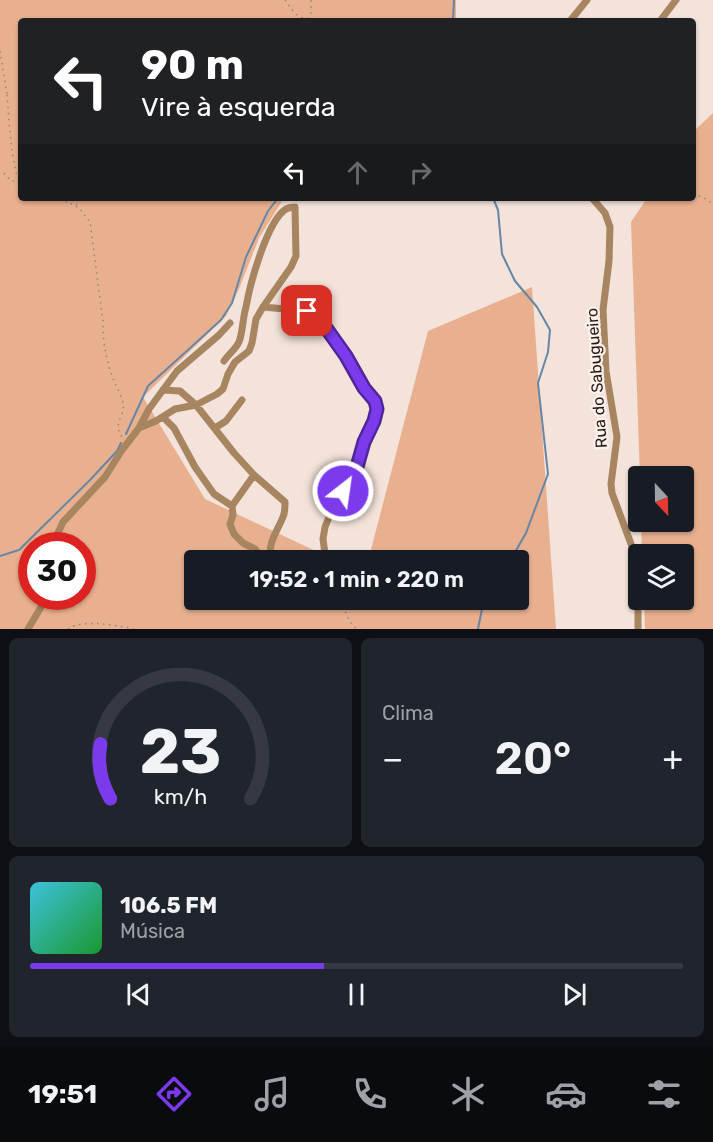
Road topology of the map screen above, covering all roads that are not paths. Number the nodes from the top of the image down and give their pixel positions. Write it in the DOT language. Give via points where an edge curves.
graph roads {
  1 [pos="586,0"];
  2 [pos="676,0"];
  3 [pos="572,18"];
  4 [pos="662,18"];
  5 [pos="595,201"];
  6 [pos="263,307"];
  7 [pos="230,323"];
  8 [pos="224,361"];
  9 [pos="163,390"];
  10 [pos="242,400"];
  11 [pos="196,405"];
  12 [pos="163,417"];
  13 [pos="139,428"];
  14 [pos="214,428"];
  15 [pos="254,475"];
  16 [pos="232,506"];
  17 [pos="58,532"];
  18 [pos="256,550"];
  19 [pos="271,550"];
  20 [pos="324,550"];
  21 [pos="39,610"];
  22 [pos="28,629"];
  23 [pos="638,629"];
  1 -- 3 [label="street"];
  2 -- 4 [label="street"];
  5 -- 23 [label="street, Rua do Sabugueiro" via="610,227 603,310 606,371 617,438 611,484 637,560"];
  6 -- 8 [label="street" via="296,256 295,207 287,208 278,217 262,248 240,340"];
  6 -- 11 [label="street" via="256,319 249,351 235,362 223,389"];
  6 -- 20 [label="street" via="307,311 319,318 375,401 374,421 353,481 334,505 325,527"];
  7 -- 9 [label="street" via="177,371"];
  9 -- 11 [label="street" via="180,391"];
  9 -- 13 [label="street"];
  10 -- 14 [label="street" via="226,421"];
  11 -- 12 [label="street" via="175,409"];
  11 -- 14 [label="street"];
  12 -- 13 [label="street"];
  12 -- 16 [label="street" via="174,428 214,494"];
  13 -- 17 [label="street" via="105,477"];
  14 -- 15 [label="street"];
  15 -- 16 [label="street"];
  15 -- 19 [label="street" via="285,502"];
  16 -- 18 [label="street" via="230,525 234,534"];
  21 -- 22 [label="street"];
}
